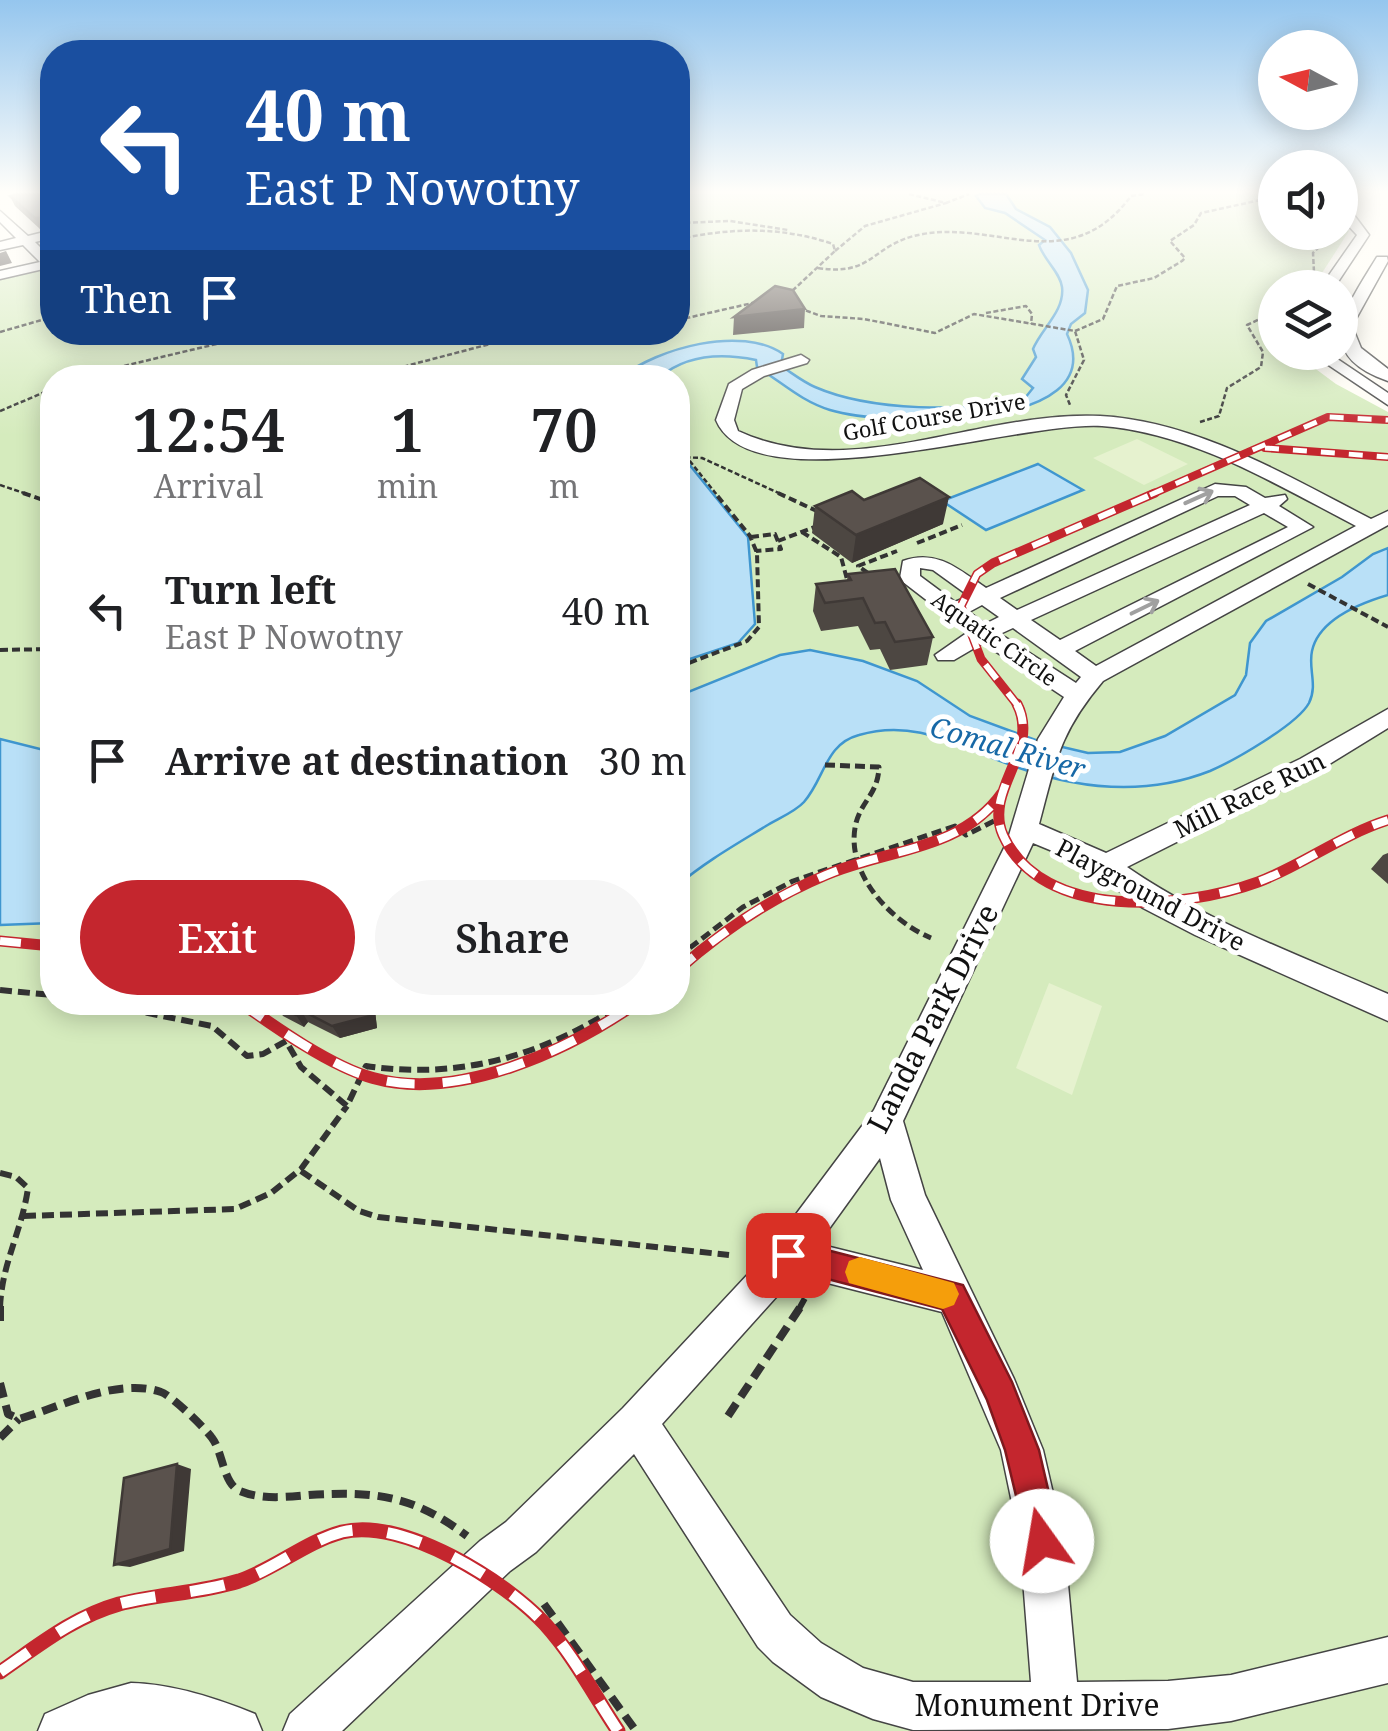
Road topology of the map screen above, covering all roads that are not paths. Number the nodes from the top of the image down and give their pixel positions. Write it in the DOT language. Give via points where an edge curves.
graph roads {
  1 [pos="1376,275"];
  2 [pos="792,362"];
  3 [pos="1343,370"];
  4 [pos="1388,376"];
  5 [pos="1388,400"];
  6 [pos="1297,490"];
  7 [pos="1267,504"];
  8 [pos="1379,522"];
  9 [pos="983,595"];
  10 [pos="953,611"];
  11 [pos="1015,618"];
  12 [pos="983,633"];
  13 [pos="1058,650"];
  14 [pos="946,655"];
  15 [pos="1095,676"];
  16 [pos="1078,694"];
  17 [pos="1388,717"];
  18 [pos="1015,823"];
  19 [pos="1106,865"];
  20 [pos="1388,1008"];
  21 [pos="886,1121"];
  22 [pos="801,1268"];
  23 [pos="952,1296"];
  24 [pos="637,1422"];
  25 [pos="1388,1660"];
  26 [pos="1056,1706"];
  27 [pos="62,1731"];
  28 [pos="238,1731"];
  29 [pos="307,1731"];
  1 -- 4 [label="street" via="1345,326 1359,358"];
  2 -- 6 [label="street, Golf Course Drive" via="735,387 725,426 737,439 772,452 848,456 1020,423 1100,420 1190,440"];
  3 -- 5 [label="street"];
  6 -- 7 [label="street"];
  6 -- 8 [label="street, Golf Course Drive"];
  9 -- 7 [label="street, one-way" via="1215,490 1239,490"];
  7 -- 11 [label="street"];
  13 -- 7 [label="street, one-way" via="1303,527"];
  8 -- 15 [label="street, Landa Park Drive"];
  9 -- 10 [label="street"];
  9 -- 10 [label="street, Aquatic Circle" via="935,563 910,565 910,578"];
  9 -- 11 [label="street, Aquatic Circle"];
  10 -- 12 [label="street, Aquatic Circle"];
  11 -- 12 [label="street"];
  11 -- 13 [label="street, Aquatic Circle"];
  12 -- 14 [label="street"];
  12 -- 16 [label="street, Aquatic Circle"];
  13 -- 15 [label="street, Aquatic Circle"];
  15 -- 16 [label="street, Landa Park Drive"];
  16 -- 18 [label="street, Landa Park Drive" via="1050,739"];
  17 -- 19 [label="street, Mill Race Run" via="1308,765"];
  18 -- 19 [label="street, Playground Drive"];
  18 -- 21 [label="street, Landa Park Drive"];
  19 -- 20 [label="street, Playground Drive" via="1188,918"];
  21 -- 22 [label="street, Landa Park Drive"];
  21 -- 23 [label="street" via="909,1200"];
  22 -- 23 [label="street"];
  22 -- 24 [label="street, Landa Park Drive"];
  23 -- 26 [label="street" via="1022,1450 1042,1541"];
  24 -- 26 [label="street, Monument Drive" via="774,1631 798,1657 834,1681 913,1706"];
  24 -- 29 [label="street, Landa Park Drive" via="522,1538 494,1556"];
  25 -- 26 [label="street, Monument Drive" via="1231,1698"];
  27 -- 28 [label="street" via="95,1714 150,1704"];
}
